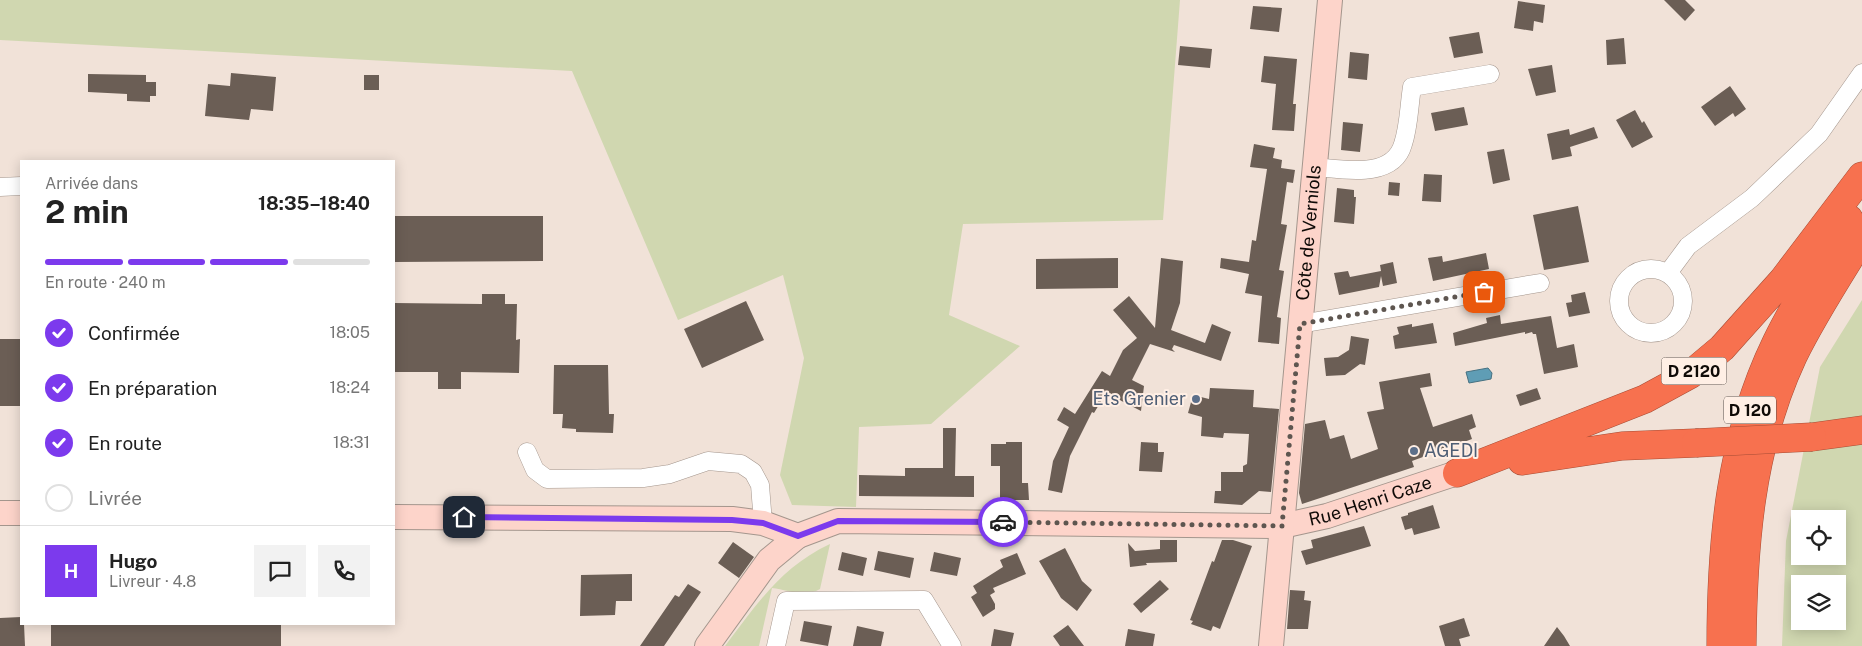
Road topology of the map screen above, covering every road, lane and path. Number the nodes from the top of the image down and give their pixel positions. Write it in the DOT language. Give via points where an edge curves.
graph roads {
  1 [pos="1330,0"];
  2 [pos="1862,72"];
  3 [pos="1490,74"];
  4 [pos="1314,167"];
  5 [pos="1862,176"];
  6 [pos="0,186"];
  7 [pos="20,186"];
  8 [pos="1862,199"];
  9 [pos="1862,238"];
  10 [pos="1668,273"];
  11 [pos="1540,283"];
  12 [pos="1300,324"];
  13 [pos="1862,430"];
  14 [pos="527,452"];
  15 [pos="1457,472"];
  16 [pos="0,513"];
  17 [pos="20,513"];
  18 [pos="395,517"];
  19 [pos="763,523"];
  20 [pos="1282,526"];
  21 [pos="798,536"];
  22 [pos="707,646"];
  23 [pos="776,646"];
  24 [pos="952,646"];
  25 [pos="1271,646"];
  26 [pos="1721,646"];
  27 [pos="1742,646"];
  1 -- 4 [label="street, Côte de Verniols"];
  2 -- 10 [label="street" via="1819,134 1752,198 1688,246"];
  3 -- 4 [label="street" via="1412,87 1403,146 1389,164 1362,171"];
  4 -- 12 [label="street, Côte de Verniols"];
  5 -- 15 [label="highway, D 2120" via="1783,280 1722,348 1691,374 1646,399"];
  6 -- 7 [label="street"];
  8 -- 26 [label="highway, D 120" via="1799,299 1776,343 1746,422 1730,492 1725,533"];
  9 -- 27 [label="highway, D 120" via="1793,357 1766,430 1756,469 1744,547"];
  11 -- 12 [label="street"];
  12 -- 20 [label="street, Côte de Verniols"];
  13 -- 15 [label="highway, D 2120, bridge" via="1812,437 1622,446"];
  14 -- 19 [label="street" via="535,470 548,479 643,478 670,474 708,461 741,464 753,472 760,485"];
  15 -- 20 [label="street, Rue Henri Caze / D 2120" via="1327,516"];
  16 -- 17 [label="street"];
  18 -- 19 [label="street"];
  19 -- 21 [label="street"];
  20 -- 21 [label="street, Rue Henri Caze" via="838,521"];
  20 -- 25 [label="street, Côte de Verniols"];
  21 -- 22 [label="street, Rue Henri Caze" via="769,560"];
  23 -- 24 [label="street" via="786,601 924,600"];
}
